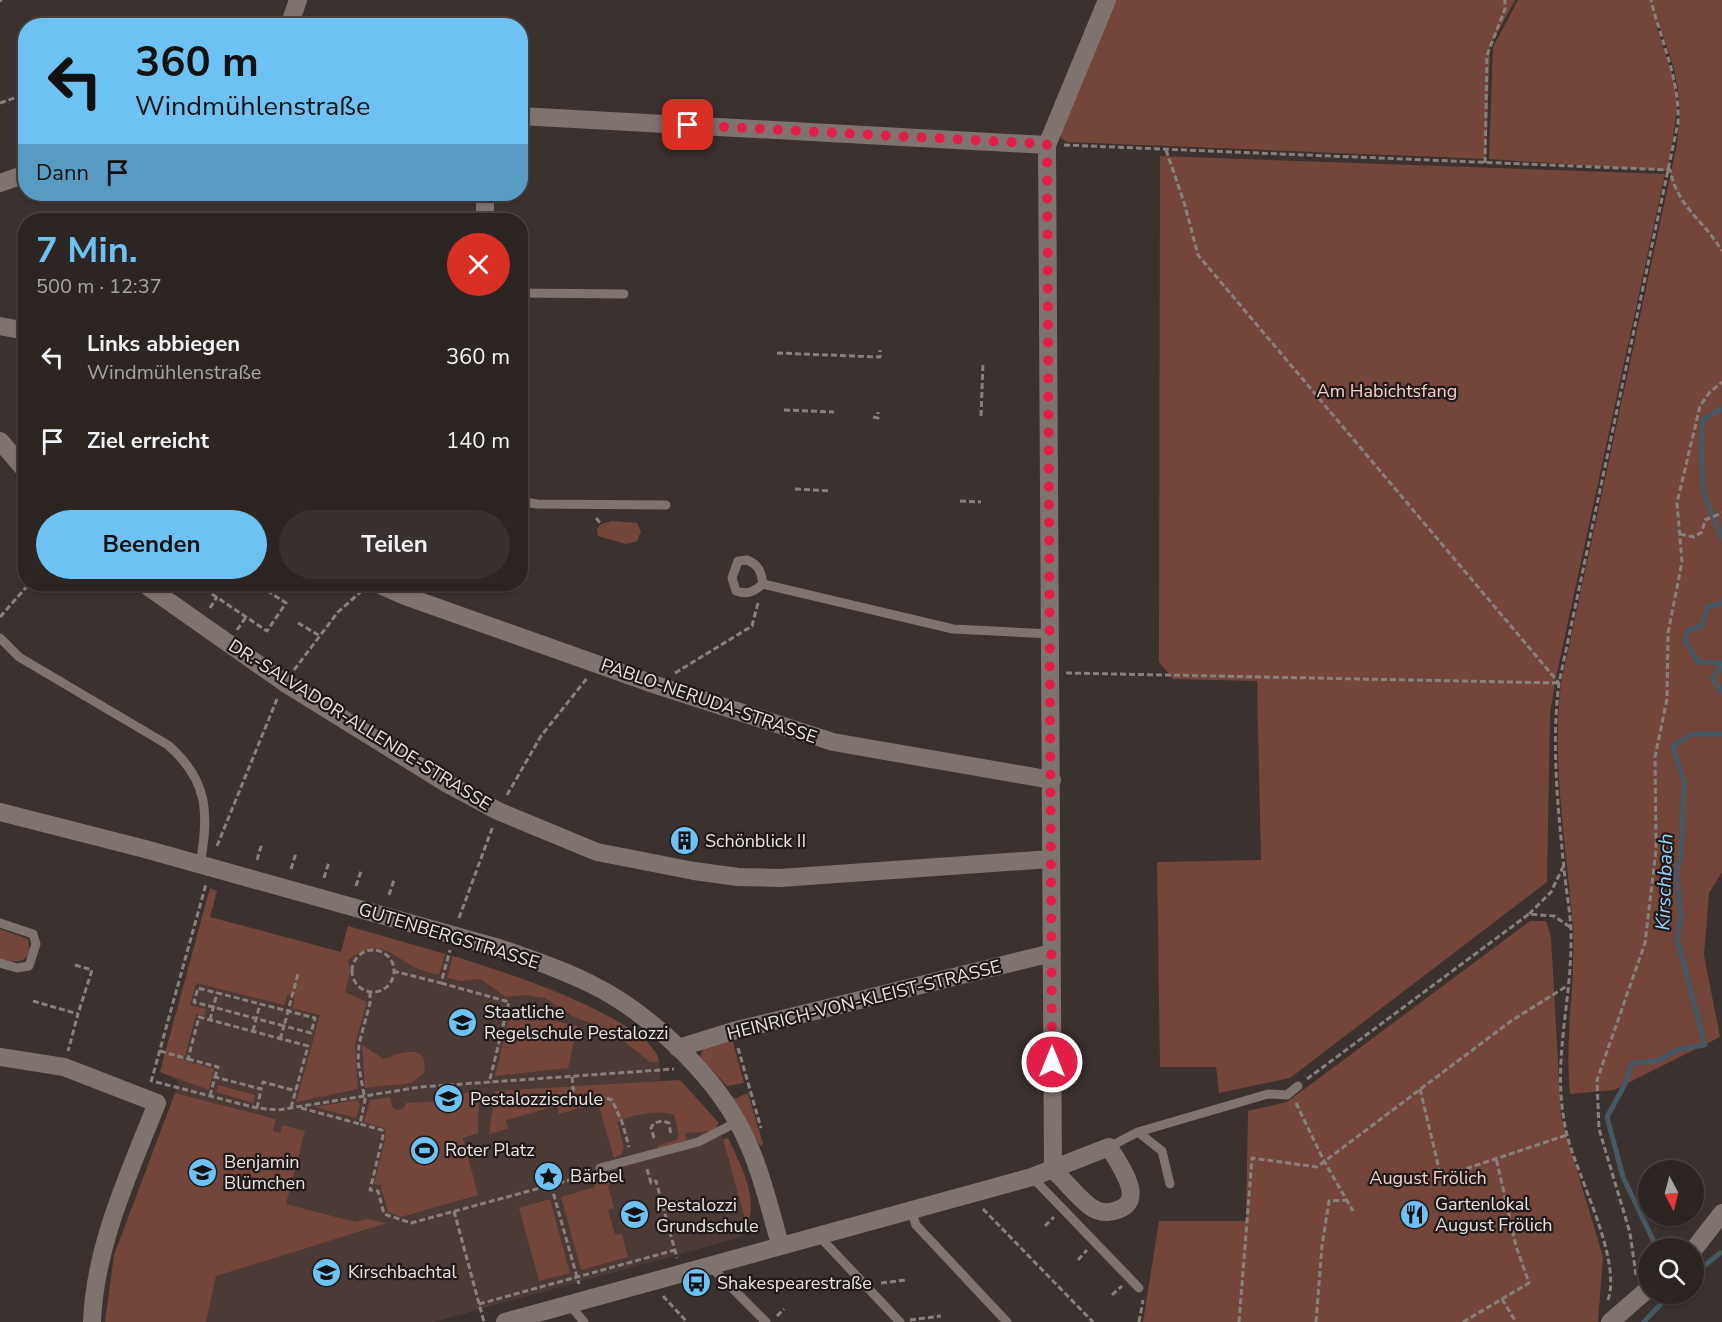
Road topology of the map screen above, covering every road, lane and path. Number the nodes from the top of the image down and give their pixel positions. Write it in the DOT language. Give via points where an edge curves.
graph roads {
  1 [pos="298,0"];
  2 [pos="1107,0"];
  3 [pos="1505,0"];
  4 [pos="1651,0"];
  5 [pos="292,18"];
  6 [pos="18,97"];
  7 [pos="0,103"];
  8 [pos="528,116"];
  9 [pos="1047,144"];
  10 [pos="1166,150"];
  11 [pos="1485,163"];
  12 [pos="1670,170"];
  13 [pos="18,177"];
  14 [pos="0,183"];
  15 [pos="1722,250"];
  16 [pos="528,293"];
  17 [pos="624,294"];
  18 [pos="0,326"];
  19 [pos="18,329"];
  20 [pos="880,350"];
  21 [pos="777,353"];
  22 [pos="983,363"];
  23 [pos="1722,382"];
  24 [pos="784,410"];
  25 [pos="834,412"];
  26 [pos="878,412"];
  27 [pos="981,416"];
  28 [pos="873,417"];
  29 [pos="0,441"];
  30 [pos="18,462"];
  31 [pos="795,489"];
  32 [pos="831,491"];
  33 [pos="960,501"];
  34 [pos="528,502"];
  35 [pos="981,502"];
  36 [pos="666,505"];
  37 [pos="1722,513"];
  38 [pos="1680,534"];
  39 [pos="763,584"];
  40 [pos="23,591"];
  41 [pos="154,591"];
  42 [pos="208,591"];
  43 [pos="268,591"];
  44 [pos="394,591"];
  45 [pos="357,595"];
  46 [pos="217,597"];
  47 [pos="210,608"];
  48 [pos="0,617"];
  49 [pos="246,617"];
  50 [pos="298,623"];
  51 [pos="238,628"];
  52 [pos="1052,634"];
  53 [pos="320,636"];
  54 [pos="0,638"];
  55 [pos="598,664"];
  56 [pos="295,668"];
  57 [pos="1052,673"];
  58 [pos="1559,683"];
  59 [pos="656,685"];
  60 [pos="273,706"];
  61 [pos="1052,780"];
  62 [pos="0,812"];
  63 [pos="496,816"];
  64 [pos="262,843"];
  65 [pos="296,853"];
  66 [pos="1051,859"];
  67 [pos="257,860"];
  68 [pos="329,862"];
  69 [pos="205,866"];
  70 [pos="1564,866"];
  71 [pos="291,869"];
  72 [pos="361,871"];
  73 [pos="324,878"];
  74 [pos="394,880"];
  75 [pos="356,886"];
  76 [pos="389,895"];
  77 [pos="1529,914"];
  78 [pos="460,916"];
  79 [pos="0,923"];
  80 [pos="1570,927"];
  81 [pos="1052,953"];
  82 [pos="448,958"];
  83 [pos="0,963"];
  84 [pos="75,965"];
  85 [pos="393,971"];
  86 [pos="298,974"];
  87 [pos="441,983"];
  88 [pos="1567,986"];
  89 [pos="370,992"];
  90 [pos="217,993"];
  91 [pos="33,1001"];
  92 [pos="260,1004"];
  93 [pos="213,1007"];
  94 [pos="288,1011"];
  95 [pos="78,1014"];
  96 [pos="256,1018"];
  97 [pos="210,1020"];
  98 [pos="284,1026"];
  99 [pos="252,1031"];
  100 [pos="733,1031"];
  101 [pos="280,1039"];
  102 [pos="678,1048"];
  103 [pos="159,1051"];
  104 [pos="0,1057"];
  105 [pos="188,1059"];
  106 [pos="64,1067"];
  107 [pos="697,1067"];
  108 [pos="154,1071"];
  109 [pos="215,1077"];
  110 [pos="572,1077"];
  111 [pos="151,1081"];
  112 [pos="489,1083"];
  113 [pos="1298,1086"];
  114 [pos="261,1089"];
  115 [pos="1420,1089"];
  116 [pos="296,1091"];
  117 [pos="364,1094"];
  118 [pos="1287,1095"];
  119 [pos="210,1096"];
  120 [pos="299,1107"];
  121 [pos="257,1108"];
  122 [pos="291,1108"];
  123 [pos="737,1122"];
  124 [pos="360,1124"];
  125 [pos="763,1132"];
  126 [pos="1138,1132"];
  127 [pos="1567,1135"];
  128 [pos="654,1138"];
  129 [pos="669,1138"];
  130 [pos="645,1141"];
  131 [pos="660,1141"];
  132 [pos="637,1143"];
  133 [pos="629,1146"];
  134 [pos="1109,1147"];
  135 [pos="1496,1158"];
  136 [pos="633,1159"];
  137 [pos="1324,1161"];
  138 [pos="600,1168"];
  139 [pos="648,1170"];
  140 [pos="1053,1170"];
  141 [pos="1032,1177"];
  142 [pos="1170,1184"];
  143 [pos="551,1185"];
  144 [pos="968,1194"];
  145 [pos="1347,1200"];
  146 [pos="911,1210"];
  147 [pos="454,1211"];
  148 [pos="1353,1211"];
  149 [pos="1722,1213"];
  150 [pos="818,1235"];
  151 [pos="1703,1238"];
  152 [pos="780,1244"];
  153 [pos="675,1250"];
  154 [pos="709,1264"];
  155 [pos="575,1272"];
  156 [pos="1638,1272"];
  157 [pos="681,1273"];
  158 [pos="906,1280"];
  159 [pos="649,1281"];
  160 [pos="864,1284"];
  161 [pos="1139,1288"];
  162 [pos="1638,1298"];
  163 [pos="1502,1299"];
  164 [pos="479,1304"];
  165 [pos="569,1304"];
  166 [pos="941,1316"];
  167 [pos="899,1321"];
  168 [pos="1612,1321"];
  169 [pos="92,1322"];
  170 [pos="484,1322"];
  171 [pos="505,1322"];
  172 [pos="584,1322"];
  173 [pos="687,1322"];
  174 [pos="766,1322"];
  175 [pos="1007,1322"];
  176 [pos="1093,1322"];
  177 [pos="1139,1322"];
  178 [pos="1239,1322"];
  179 [pos="1316,1322"];
  180 [pos="1464,1322"];
  181 [pos="1516,1322"];
  1 -- 5 [label="street"];
  2 -- 9 [label="street"];
  3 -- 11 [label="path" via="1487,55"];
  4 -- 12 [label="path" via="1676,79 1679,102"];
  6 -- 7 [label="path"];
  8 -- 9 [label="street"];
  9 -- 10 [label="path"];
  9 -- 52 [label="street"];
  10 -- 11 [label="path"];
  10 -- 58 [label="path" via="1198,255"];
  11 -- 12 [label="path"];
  12 -- 15 [label="path" via="1679,200"];
  12 -- 58 [label="path"];
  13 -- 14 [label="street"];
  16 -- 17 [label="lane"];
  18 -- 19 [label="street"];
  20 -- 21 [label="path" via="880,357"];
  22 -- 27 [label="path"];
  23 -- 38 [label="path" via="1700,406 1677,503"];
  24 -- 25 [label="path"];
  26 -- 28 [label="path" via="878,418"];
  29 -- 30 [label="street"];
  31 -- 32 [label="path"];
  33 -- 35 [label="path"];
  34 -- 36 [label="lane"];
  37 -- 38 [label="path" via="1710,516 1702,532 1694,537"];
  38 -- 156 [label="path" via="1682,562 1668,633 1667,699 1655,757 1656,850 1645,943 1597,1080 1599,1129 1617,1183"];
  39 -- 52 [label="lane" via="953,629"];
  39 -- 59 [label="path" via="752,626"];
  40 -- 48 [label="path"];
  41 -- 63 [label="street, DR.-SALVADOR-ALLENDE-STRASSE" via="285,682"];
  42 -- 46 [label="path"];
  43 -- 49 [label="path" via="286,603 267,631"];
  44 -- 55 [label="street, PABLO-NERUDA-STRASSE"];
  45 -- 53 [label="path"];
  46 -- 47 [label="path"];
  46 -- 49 [label="path"];
  49 -- 51 [label="path"];
  50 -- 53 [label="path"];
  52 -- 57 [label="street"];
  53 -- 56 [label="path"];
  54 -- 69 [label="lane" via="19,657 168,745 192,768 205,810"];
  55 -- 59 [label="street, PABLO-NERUDA-STRASSE"];
  55 -- 63 [label="path" via="542,736"];
  57 -- 58 [label="path"];
  57 -- 61 [label="street"];
  58 -- 70 [label="path" via="1554,768"];
  59 -- 61 [label="street, PABLO-NERUDA-STRASSE" via="833,742"];
  60 -- 69 [label="path"];
  61 -- 66 [label="street"];
  62 -- 69 [label="street, GUTENBERGSTRASSE"];
  63 -- 66 [label="street, DR.-SALVADOR-ALLENDE-STRASSE" via="597,852 738,877 834,875"];
  63 -- 78 [label="path"];
  64 -- 67 [label="path"];
  65 -- 71 [label="path"];
  66 -- 81 [label="street"];
  68 -- 73 [label="path"];
  69 -- 102 [label="street, GUTENBERGSTRASSE" via="541,962 595,986"];
  69 -- 103 [label="path"];
  70 -- 77 [label="path" via="1551,892"];
  70 -- 80 [label="path"];
  72 -- 75 [label="path"];
  74 -- 76 [label="path"];
  77 -- 80 [label="path" via="1554,916"];
  77 -- 113 [label="path"];
  79 -- 83 [label="lane" via="33,934 36,944 29,966 17,968"];
  80 -- 88 [label="path"];
  81 -- 100 [label="street, HEINRICH-VON-KLEIST-STRASSE"];
  81 -- 140 [label="street"];
  82 -- 87 [label="path"];
  84 -- 95 [label="path" via="92,970"];
  85 -- 87 [label="path"];
  85 -- 89 [label="path" via="384,989"];
  85 -- 89 [label="path" via="383,953 371,951 359,956 352,967 354,980"];
  86 -- 94 [label="path"];
  87 -- 112 [label="path" via="509,1002"];
  88 -- 115 [label="path" via="1511,1021"];
  88 -- 127 [label="path" via="1560,1044"];
  89 -- 117 [label="path" via="359,1044"];
  90 -- 92 [label="path"];
  90 -- 93 [label="path"];
  90 -- 93 [label="path" via="198,988 194,1002"];
  91 -- 95 [label="path"];
  92 -- 94 [label="path"];
  92 -- 96 [label="path"];
  93 -- 96 [label="path"];
  93 -- 97 [label="path"];
  94 -- 98 [label="path"];
  94 -- 98 [label="path" via="315,1018 311,1033"];
  95 -- 106 [label="path"];
  96 -- 98 [label="path"];
  96 -- 99 [label="path"];
  97 -- 99 [label="path"];
  97 -- 105 [label="path" via="199,1017"];
  98 -- 101 [label="path"];
  99 -- 101 [label="path"];
  100 -- 102 [label="street, HEINRICH-VON-KLEIST-STRASSE"];
  100 -- 125 [label="path"];
  101 -- 116 [label="path" via="308,1046"];
  102 -- 107 [label="street, GUTENBERGSTRASSE"];
  103 -- 105 [label="path"];
  103 -- 108 [label="path"];
  104 -- 106 [label="street"];
  105 -- 109 [label="path" via="218,1067"];
  106 -- 169 [label="street" via="158,1103 103,1243"];
  107 -- 110 [label="path"];
  107 -- 123 [label="street, GUTENBERGSTRASSE"];
  109 -- 114 [label="path"];
  109 -- 119 [label="path"];
  110 -- 112 [label="path"];
  110 -- 133 [label="path" via="574,1098 612,1100"];
  111 -- 119 [label="path"];
  112 -- 117 [label="path"];
  113 -- 118 [label="lane"];
  114 -- 116 [label="path" via="263,1082"];
  114 -- 121 [label="path"];
  115 -- 135 [label="path" via="1441,1177"];
  115 -- 137 [label="path"];
  116 -- 122 [label="path"];
  117 -- 120 [label="path"];
  117 -- 124 [label="path"];
  118 -- 126 [label="lane" via="1268,1094"];
  118 -- 137 [label="path" via="1297,1104"];
  119 -- 121 [label="path"];
  120 -- 122 [label="path"];
  120 -- 124 [label="path"];
  121 -- 122 [label="path"];
  123 -- 136 [label="lane" via="698,1142"];
  123 -- 152 [label="street, GUTENBERGSTRASSE" via="755,1158"];
  124 -- 147 [label="path" via="382,1130 370,1190 378,1191 384,1214 411,1223"];
  126 -- 134 [label="lane"];
  126 -- 142 [label="lane" via="1162,1151"];
  127 -- 135 [label="path"];
  127 -- 168 [label="path" via="1608,1257 1613,1287 1607,1305"];
  128 -- 129 [label="path" via="651,1128 662,1121 669,1123"];
  128 -- 130 [label="path"];
  128 -- 131 [label="path"];
  132 -- 133 [label="path"];
  133 -- 136 [label="path"];
  134 -- 140 [label="street"];
  134 -- 140 [label="street" via="1130,1183 1128,1203 1120,1209 1093,1209"];
  135 -- 163 [label="path" via="1516,1246 1529,1283"];
  136 -- 138 [label="lane"];
  137 -- 145 [label="path"];
  137 -- 178 [label="path" via="1317,1167 1252,1158"];
  138 -- 143 [label="path" via="601,1171"];
  139 -- 153 [label="path" via="651,1183 656,1181"];
  140 -- 141 [label="street"];
  141 -- 144 [label="street"];
  141 -- 161 [label="lane"];
  143 -- 147 [label="path"];
  143 -- 155 [label="path"];
  144 -- 146 [label="street"];
  144 -- 176 [label="path"];
  145 -- 148 [label="path"];
  145 -- 179 [label="path" via="1329,1201"];
  146 -- 150 [label="street"];
  146 -- 175 [label="lane" via="916,1225"];
  147 -- 164 [label="path"];
  149 -- 151 [label="street"];
  150 -- 152 [label="street"];
  150 -- 160 [label="lane"];
  152 -- 154 [label="street"];
  153 -- 157 [label="path"];
  153 -- 164 [label="path"];
  154 -- 157 [label="street"];
  154 -- 174 [label="lane"];
  157 -- 159 [label="street"];
  158 -- 160 [label="path"];
  159 -- 165 [label="street"];
  159 -- 173 [label="path"];
  160 -- 167 [label="lane"];
  161 -- 177 [label="path" via="1143,1296"];
  162 -- 168 [label="street"];
  163 -- 180 [label="path"];
  163 -- 181 [label="path"];
  164 -- 170 [label="path"];
  165 -- 171 [label="street"];
  165 -- 172 [label="lane"];
  166 -- 167 [label="path"];
}
